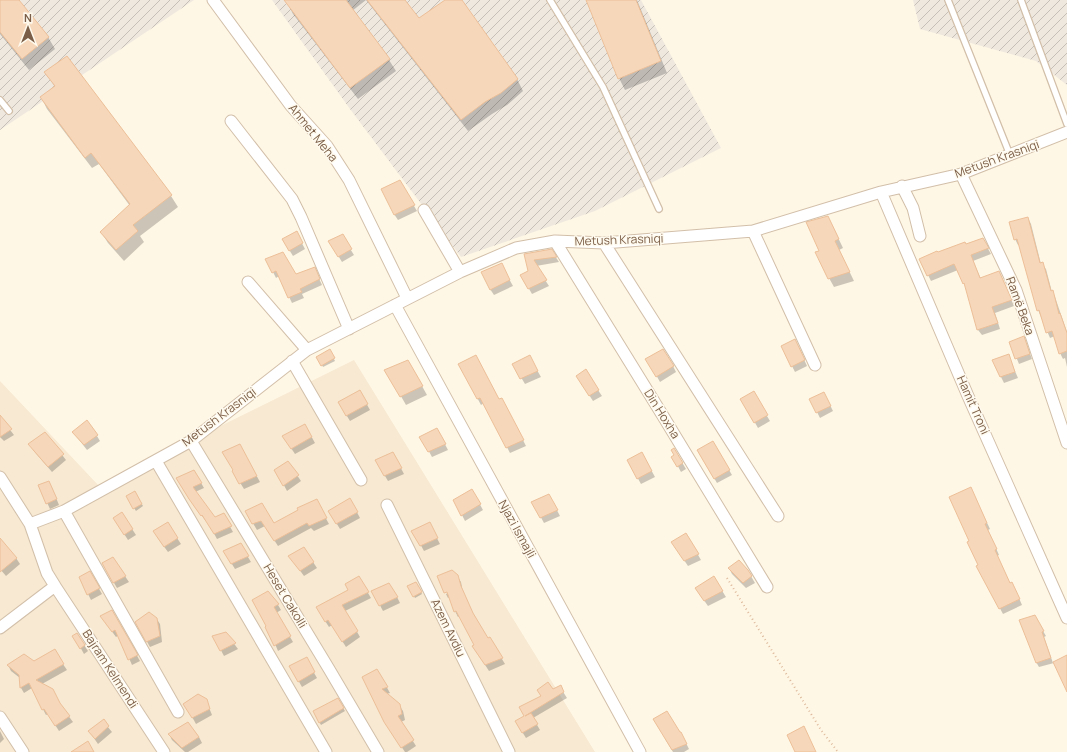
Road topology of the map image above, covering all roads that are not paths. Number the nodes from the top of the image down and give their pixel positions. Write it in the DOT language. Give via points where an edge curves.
graph roads {
  1 [pos="213,0"];
  2 [pos="550,0"];
  3 [pos="948,0"];
  4 [pos="1021,0"];
  5 [pos="0,100"];
  6 [pos="9,111"];
  7 [pos="231,121"];
  8 [pos="1067,124"];
  9 [pos="1067,132"];
  10 [pos="1010,155"];
  11 [pos="961,174"];
  12 [pos="902,186"];
  13 [pos="881,192"];
  14 [pos="659,209"];
  15 [pos="424,210"];
  16 [pos="753,231"];
  17 [pos="920,236"];
  18 [pos="555,241"];
  19 [pos="604,243"];
  20 [pos="460,272"];
  21 [pos="248,282"];
  22 [pos="408,298"];
  23 [pos="395,305"];
  24 [pos="349,329"];
  25 [pos="307,350"];
  26 [pos="292,361"];
  27 [pos="815,364"];
  28 [pos="191,441"];
  29 [pos="1067,443"];
  30 [pos="156,460"];
  31 [pos="0,477"];
  32 [pos="361,480"];
  33 [pos="387,504"];
  34 [pos="64,511"];
  35 [pos="778,516"];
  36 [pos="30,524"];
  37 [pos="55,586"];
  38 [pos="767,587"];
  39 [pos="1067,618"];
  40 [pos="0,628"];
  41 [pos="178,712"];
  42 [pos="0,717"];
  43 [pos="23,752"];
  44 [pos="164,752"];
  45 [pos="326,752"];
  46 [pos="378,752"];
  47 [pos="509,752"];
  48 [pos="640,752"];
  1 -- 22 [label="street, Ahmet Meha" via="291,106 327,146 349,180"];
  2 -- 14 [label="lane" via="603,87"];
  3 -- 10 [label="lane"];
  4 -- 8 [label="lane"];
  5 -- 6 [label="lane"];
  7 -- 24 [label="street" via="292,199"];
  9 -- 10 [label="street, Metush Krasniqi"];
  10 -- 11 [label="street, Metush Krasniqi"];
  11 -- 12 [label="street, Metush Krasniqi"];
  11 -- 29 [label="street, Ramë Beka" via="1016,290"];
  12 -- 13 [label="street, Metush Krasniqi"];
  12 -- 17 [label="street" via="913,208"];
  13 -- 16 [label="street, Metush Krasniqi"];
  13 -- 39 [label="street, Hamit Troni"];
  15 -- 20 [label="street"];
  16 -- 19 [label="street, Metush Krasniqi"];
  16 -- 27 [label="street"];
  18 -- 19 [label="street, Metush Krasniqi"];
  18 -- 20 [label="street, Metush Krasniqi" via="516,248"];
  18 -- 38 [label="street, Din Hoxha"];
  19 -- 35 [label="street"];
  20 -- 22 [label="street, Metush Krasniqi"];
  21 -- 25 [label="street"];
  22 -- 23 [label="street, Metush Krasniqi"];
  23 -- 24 [label="street, Metush Krasniqi"];
  23 -- 48 [label="street, Njazi Ismajli"];
  24 -- 25 [label="street, Metush Krasniqi"];
  25 -- 26 [label="street, Metush Krasniqi"];
  26 -- 28 [label="street, Metush Krasniqi"];
  26 -- 32 [label="street"];
  28 -- 30 [label="street, Metush Krasniqi"];
  28 -- 46 [label="street, Heset Cakolli"];
  30 -- 34 [label="street, Metush Krasniqi"];
  30 -- 45 [label="street"];
  31 -- 36 [label="street, Bajram Kelmendi"];
  33 -- 47 [label="street, Azem Avdiu"];
  34 -- 36 [label="street, Metush Krasniqi"];
  34 -- 41 [label="street"];
  36 -- 37 [label="street, Bajram Kelmendi" via="47,573"];
  37 -- 40 [label="street"];
  37 -- 44 [label="street, Bajram Kelmendi"];
  42 -- 43 [label="street"];
}
